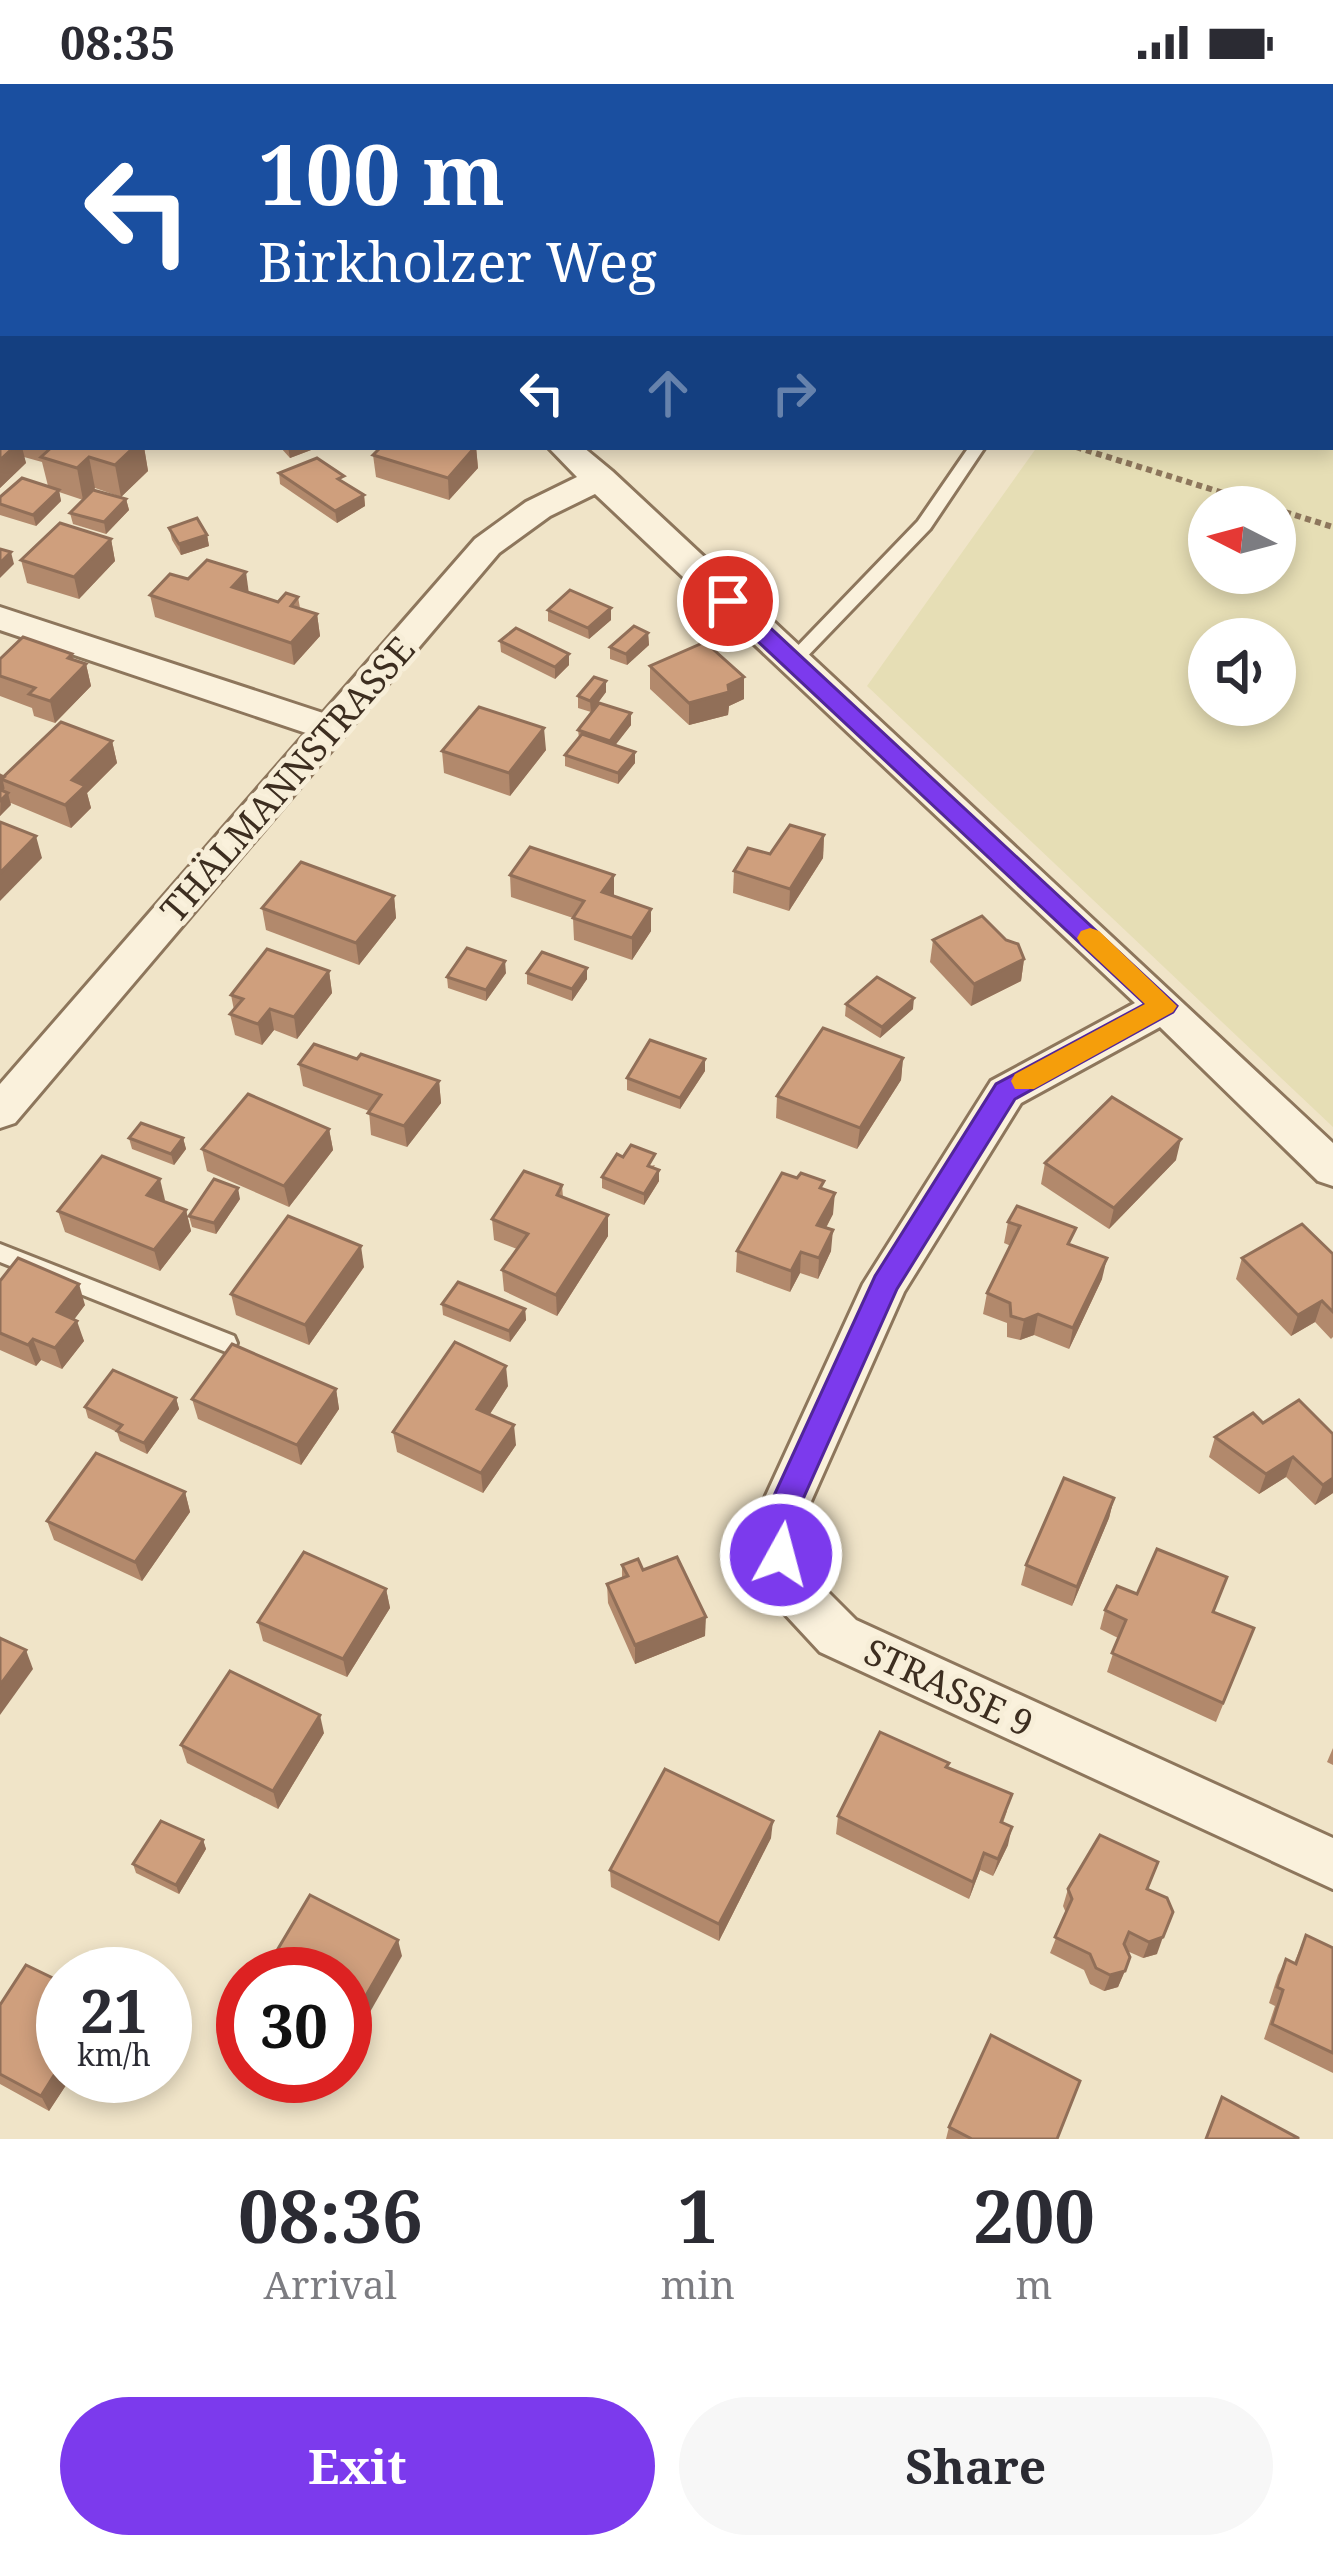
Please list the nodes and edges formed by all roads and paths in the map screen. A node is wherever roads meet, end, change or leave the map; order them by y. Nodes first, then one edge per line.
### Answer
1 (567, 450) edge
2 (1086, 450) edge
3 (966, 452) edge
4 (600, 478) junction
5 (1201, 486) edge
6 (1296, 516) edge
7 (1333, 527) edge
8 (5, 626) edge
9 (791, 662) junction
10 (330, 728) junction
11 (1164, 1006) junction
12 (0, 1112) edge
13 (1333, 1169) edge
14 (0, 1253) edge
15 (226, 1343) edge
16 (1333, 1864) edge

1 - 4 street
2 - 5 path
3 - 9 lane
4 - 9 street
4 - 10 street, THÄLMANNSTRASSE
6 - 7 path
8 - 10 street
9 - 11 street
10 - 12 street, THÄLMANNSTRASSE
11 - 13 street
11 - 16 street, STRASSE 9
14 - 15 lane

